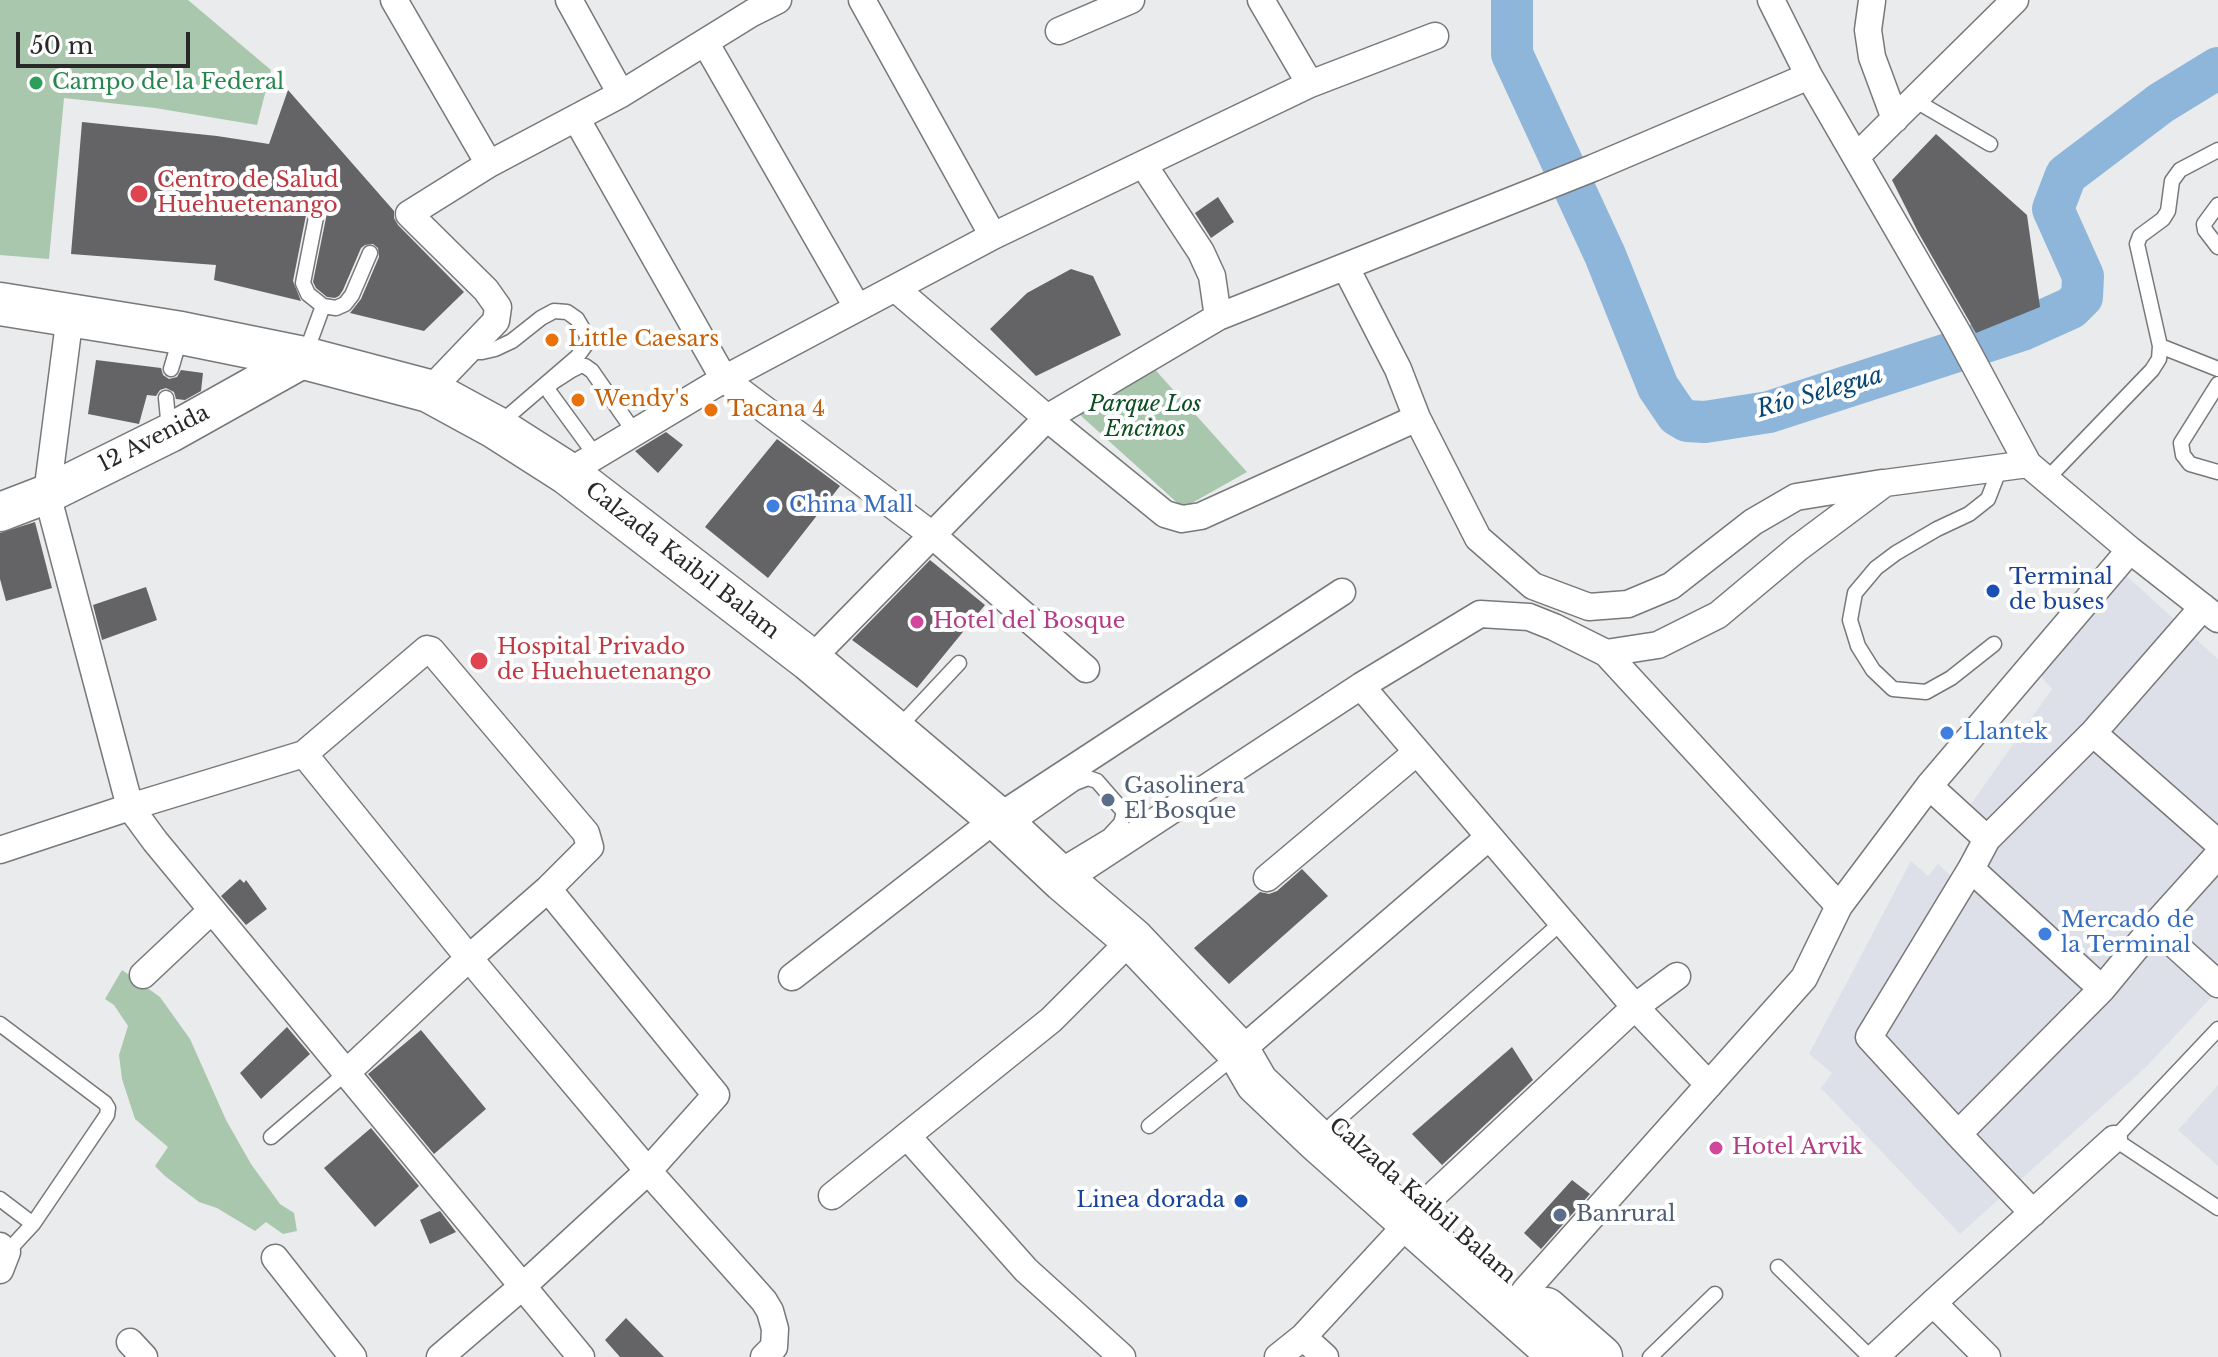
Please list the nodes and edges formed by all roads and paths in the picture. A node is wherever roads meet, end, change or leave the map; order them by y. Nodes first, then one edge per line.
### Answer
1 (394, 0) edge
2 (569, 0) edge
3 (778, 0) edge
4 (862, 0) edge
5 (1131, 0) edge
6 (1261, 0) edge
7 (1771, 0) edge
8 (2015, 0) edge
9 (1872, 1) edge
10 (748, 7) edge
11 (1059, 31) dead end
12 (1435, 36) dead end
13 (705, 42) junction
14 (1809, 76) junction
15 (1310, 84) junction
16 (621, 94) junction
17 (1914, 100) junction
18 (576, 118) junction
19 (1895, 119) junction
20 (1990, 144) dead end
21 (2218, 150) edge
22 (1857, 156) junction
23 (489, 164) junction
24 (1143, 164) junction
25 (2218, 205) edge
26 (317, 212) dead end
27 (993, 236) junction
28 (2218, 247) edge
29 (370, 253) dead end
30 (1346, 268) junction
31 (896, 289) junction
32 (0, 304) edge
33 (323, 306) junction
34 (857, 307) junction
35 (70, 315) junction
36 (1218, 317) junction
37 (2160, 346) junction
38 (466, 352) junction
39 (304, 358) junction
40 (2218, 369) edge
41 (724, 379) junction
42 (2218, 384) edge
43 (429, 391) junction
44 (1047, 418) junction
45 (1417, 418) junction
46 (495, 427) junction
47 (635, 433) junction
48 (582, 465) junction
49 (2000, 468) junction
50 (2037, 472) junction
51 (2218, 472) edge
52 (1885, 483) junction
53 (0, 489) edge
54 (47, 494) junction
55 (0, 512) edge
56 (931, 534) junction
57 (2130, 550) junction
58 (1342, 592) dead end
59 (2211, 613) edge
60 (1994, 644) dead end
61 (1606, 653) junction
62 (810, 660) junction
63 (959, 663) dead end
64 (1086, 669) dead end
65 (1361, 686) junction
66 (895, 732) junction
67 (2093, 733) junction
68 (1417, 752) junction
69 (304, 754) junction
70 (1929, 786) junction
71 (1055, 789) junction
72 (130, 807) junction
73 (1003, 824) junction
74 (1489, 837) junction
75 (1987, 839) junction
76 (2218, 843) edge
77 (0, 850) edge
78 (2218, 855) edge
79 (1971, 869) junction
80 (1058, 875) junction
81 (1267, 878) dead end
82 (548, 889) junction
83 (1839, 906) junction
84 (212, 910) junction
85 (1562, 922) junction
86 (2154, 926) junction
87 (1132, 939) junction
88 (469, 958) junction
89 (143, 975) dead end
90 (1677, 976) dead end
91 (792, 977) dead end
92 (2218, 984) edge
93 (2102, 989) junction
94 (1635, 1007) junction
95 (0, 1024) edge
96 (2218, 1029) edge
97 (1239, 1052) junction
98 (346, 1073) junction
99 (1709, 1085) junction
100 (1333, 1124) junction
101 (1149, 1126) dead end
102 (1958, 1134) junction
103 (907, 1136) junction
104 (271, 1137) dead end
105 (2114, 1139) junction
106 (648, 1171) junction
107 (832, 1196) dead end
108 (0, 1199) edge
109 (2218, 1208) edge
110 (2033, 1213) junction
111 (1417, 1215) junction
112 (33, 1224) junction
113 (2, 1256) edge
114 (275, 1258) dead end
115 (1778, 1267) dead end
116 (524, 1285) junction
117 (1525, 1291) junction
118 (1715, 1294) dead end
119 (1933, 1303) junction
120 (1303, 1337) junction
121 (353, 1357) edge
122 (440, 1357) edge
123 (581, 1357) edge
124 (764, 1357) edge
125 (1122, 1357) edge
126 (1278, 1357) edge
127 (1325, 1357) edge
128 (1561, 1357) edge
129 (1601, 1357) edge
130 (1650, 1357) edge
131 (1873, 1357) edge
132 (1987, 1357) edge

1 - 23 street
2 - 16 street
3 - 10 street
4 - 27 street
5 - 11 street
6 - 15 street
7 - 14 street
8 - 17 street
9 - 19 street
10 - 13 street
12 - 15 street
13 - 16 street
13 - 34 street
14 - 22 street
14 - 30 street
15 - 24 street
16 - 18 street
17 - 19 street
17 - 20 lane
18 - 23 street
18 - 41 street
19 - 22 street
21 - 37 lane
22 - 50 street
23 - 38 street
24 - 27 street
24 - 36 street
25 - 28 lane
26 - 33 lane
27 - 31 street
29 - 33 lane
30 - 36 street
30 - 45 street
31 - 34 street
31 - 44 street
32 - 35 main road, Calzada Kaibil Balam
33 - 39 lane
34 - 41 street
35 - 39 main road, Calzada Kaibil Balam
35 - 54 street
36 - 44 street
37 - 40 lane
37 - 50 lane
38 - 43 street
38 - 46 lane
39 - 43 main road, Calzada Kaibil Balam
39 - 54 street, 12 Avenida
41 - 47 street
41 - 56 street
42 - 51 lane
43 - 46 main road, Calzada Kaibil Balam
44 - 45 street
44 - 56 street
45 - 52 street
46 - 48 main road, Calzada Kaibil Balam
47 - 48 street
47 - 48 lane
48 - 62 main road, Calzada Kaibil Balam
49 - 50 street
49 - 52 street
49 - 60 lane
50 - 57 street
52 - 61 street
53 - 54 street
54 - 55 street, 12 Avenida
54 - 72 street
56 - 62 street
56 - 64 street
57 - 59 street
57 - 70 street
58 - 71 street
59 - 67 street
61 - 65 street
61 - 83 street
62 - 66 main road, Calzada Kaibil Balam
63 - 66 lane
65 - 68 street
65 - 80 street
66 - 73 main road, Calzada Kaibil Balam
67 - 75 street
67 - 76 street
68 - 74 street
68 - 81 street
69 - 72 street
69 - 82 street
69 - 88 street
70 - 75 street
70 - 83 street
71 - 73 street
71 - 80 lane
72 - 77 street
72 - 84 street
73 - 80 main road, Calzada Kaibil Balam
73 - 91 street
74 - 85 street
74 - 97 street
75 - 79 street
78 - 86 street
79 - 93 street
79 - 102 street
80 - 87 main road, Calzada Kaibil Balam
82 - 88 street
82 - 106 street
83 - 99 street
84 - 89 street
84 - 98 street
85 - 94 street
85 - 100 lane
86 - 92 street
86 - 93 street
87 - 97 main road, Calzada Kaibil Balam
87 - 103 street
88 - 98 street
88 - 106 street
90 - 94 street
93 - 102 street
94 - 99 street
94 - 111 street
95 - 112 lane
96 - 105 lane
97 - 100 main road, Calzada Kaibil Balam
97 - 101 lane
97 - 111 main road, Calzada Kaibil Balam
98 - 104 lane
98 - 116 street
99 - 117 street
100 - 111 main road, Calzada Kaibil Balam
102 - 110 street
103 - 107 street
103 - 125 street
105 - 109 lane
105 - 110 street
106 - 116 street
106 - 124 street
108 - 112 lane
110 - 119 street
111 - 117 main road, Calzada Kaibil Balam
111 - 120 street
111 - 128 main road, Calzada Kaibil Balam
112 - 113 lane
114 - 121 street
115 - 131 lane
116 - 122 street
116 - 123 street
117 - 129 main road, Calzada Kaibil Balam
118 - 130 lane
119 - 131 street
119 - 132 street
120 - 126 street
120 - 127 street

